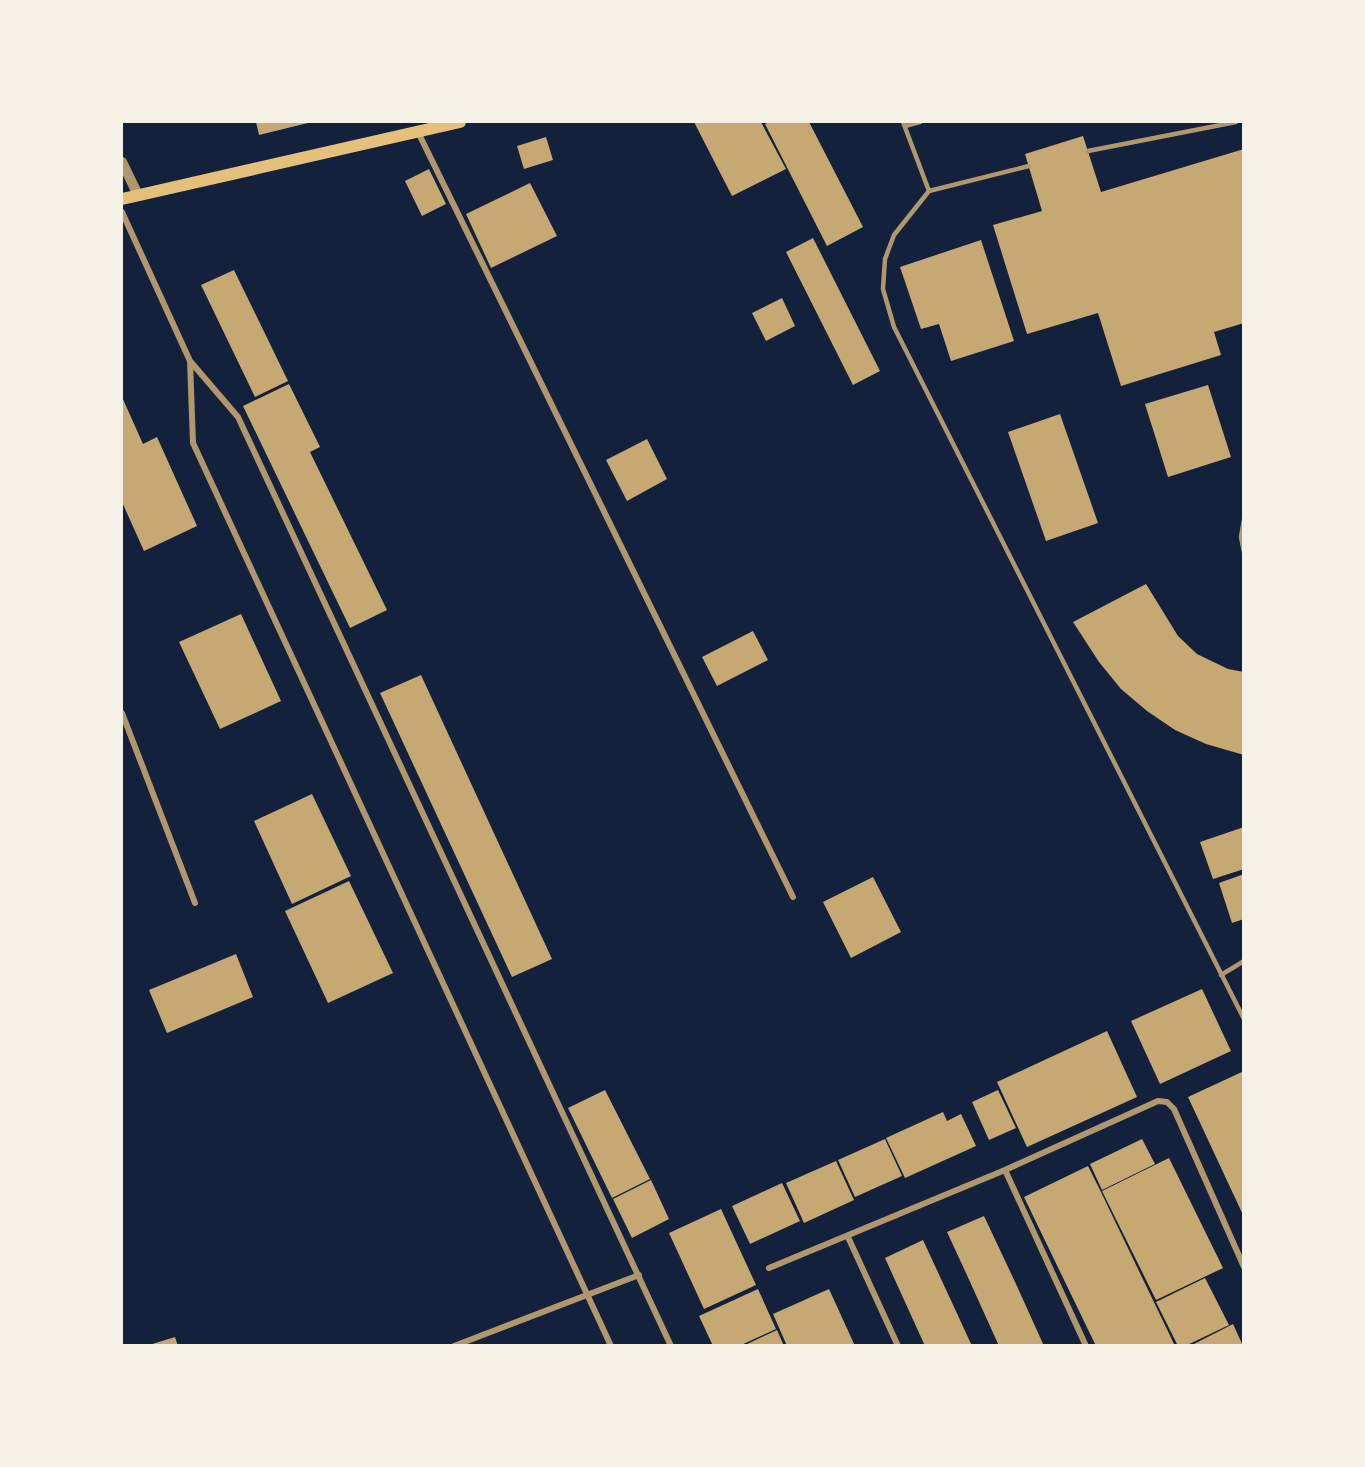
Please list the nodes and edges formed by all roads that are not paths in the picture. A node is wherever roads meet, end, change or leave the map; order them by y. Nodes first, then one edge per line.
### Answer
1 (460, 122) edge
2 (920, 122) edge
3 (1236, 122) edge
4 (904, 124) edge
5 (417, 132) junction
6 (1088, 151) dead end
7 (122, 162) edge
8 (1029, 166) dead end
9 (929, 191) junction
10 (137, 193) junction
11 (122, 199) edge
12 (122, 212) edge
13 (190, 361) junction
14 (1244, 520) edge
15 (1244, 552) edge
16 (122, 713) edge
17 (793, 897) dead end
18 (195, 903) dead end
19 (1244, 961) edge
20 (1221, 975) junction
21 (1244, 1019) edge
22 (1005, 1170) junction
23 (848, 1237) junction
24 (1244, 1267) edge
25 (769, 1268) dead end
26 (639, 1275) junction
27 (587, 1295) junction
28 (454, 1346) edge
29 (611, 1346) edge
30 (671, 1346) edge
31 (898, 1346) edge
32 (1086, 1346) edge

1 - 5 main road
2 - 4 lane
3 - 6 lane
4 - 9 lane
5 - 10 main road
5 - 17 street
7 - 10 street
8 - 9 lane
9 - 20 lane
10 - 11 main road
12 - 13 street
13 - 26 street
13 - 27 street
14 - 15 lane
16 - 18 street
19 - 20 lane
20 - 21 lane
22 - 23 street
22 - 24 street
22 - 32 street
23 - 25 street
23 - 31 street
26 - 27 street
26 - 30 street
27 - 28 street
27 - 29 street

